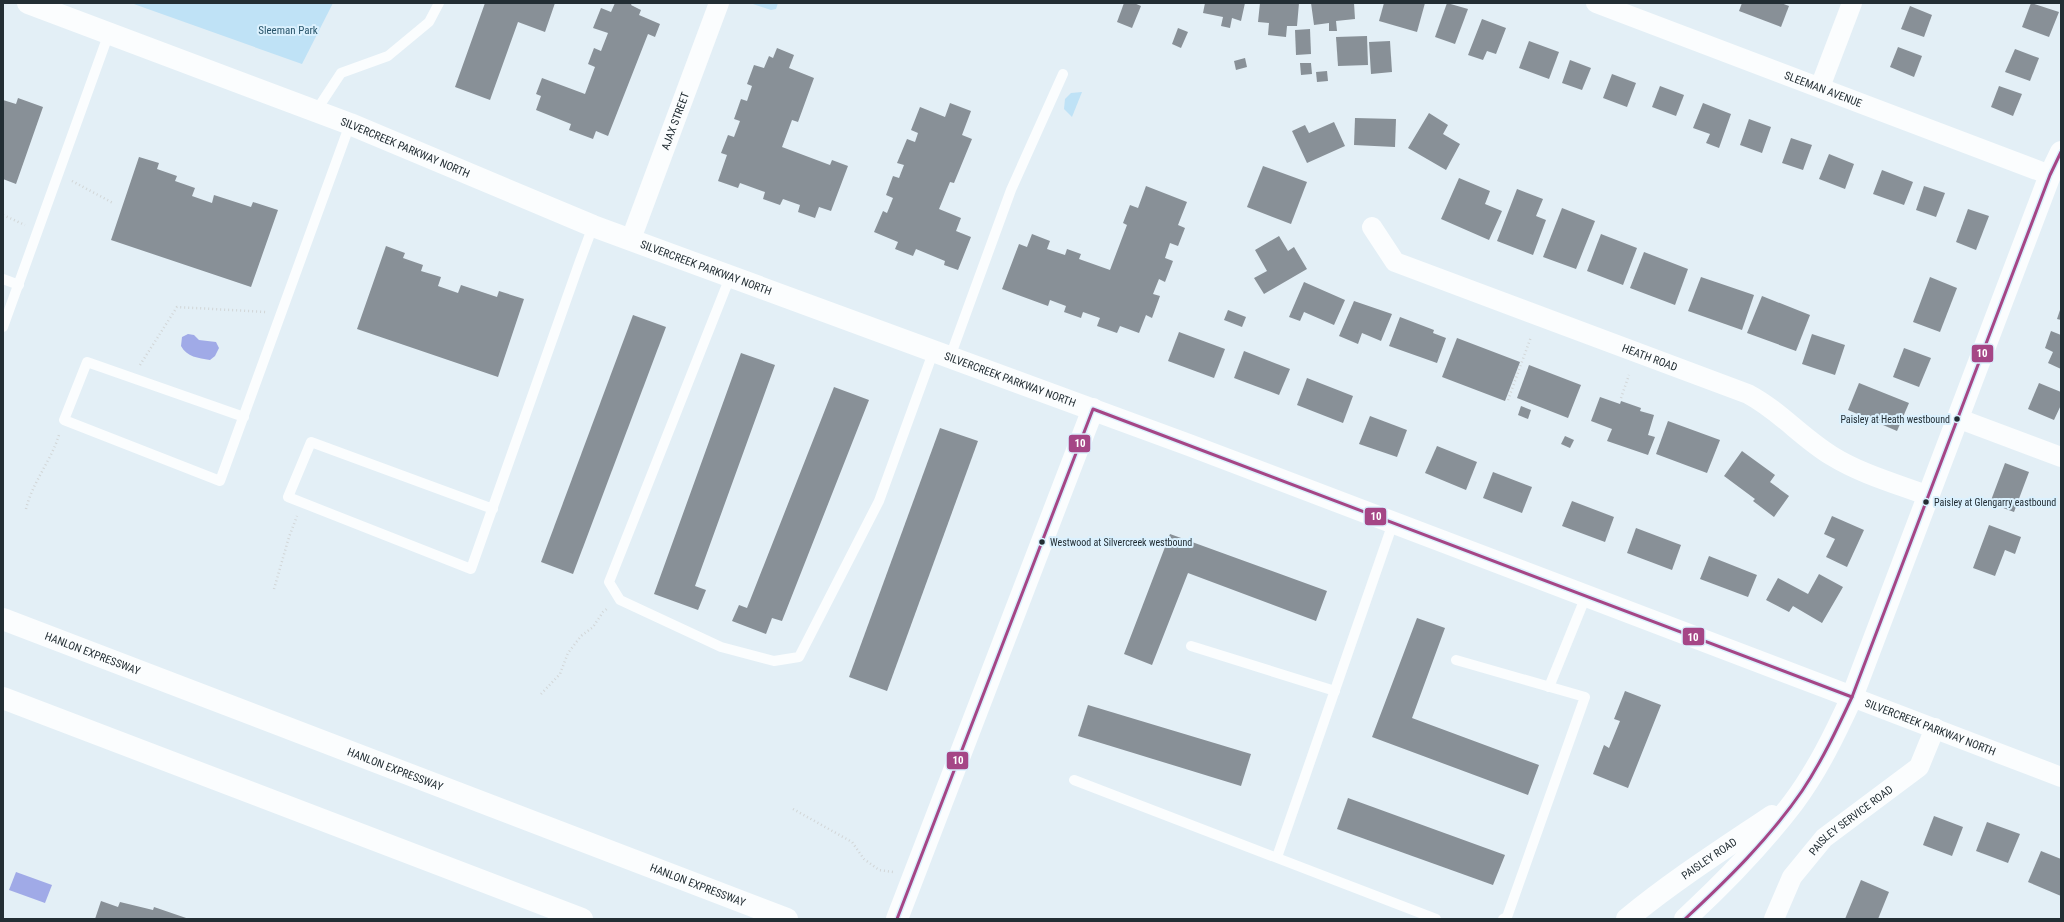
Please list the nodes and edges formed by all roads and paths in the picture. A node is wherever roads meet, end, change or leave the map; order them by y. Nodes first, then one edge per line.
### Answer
1 (28, 3) edge
2 (439, 3) edge
3 (719, 3) edge
4 (1596, 3) edge
5 (1852, 3) edge
6 (108, 33) junction
7 (1063, 74) dead end
8 (1820, 87) junction
9 (316, 111) junction
10 (350, 124) junction
11 (2061, 152) edge
12 (59, 174) junction
13 (2050, 174) junction
14 (113, 203) dead end
15 (3, 215) edge
16 (593, 226) junction
17 (1372, 226) dead end
18 (38, 232) junction
19 (631, 240) junction
20 (730, 277) junction
21 (3, 279) edge
22 (19, 285) junction
23 (282, 314) junction
24 (3, 327) edge
25 (1531, 338) dead end
26 (942, 354) junction
27 (1629, 375) dead end
28 (134, 378) junction
29 (1621, 398) dead end
30 (1508, 400) dead end
31 (1093, 409) junction
32 (244, 417) junction
33 (1957, 418) junction
34 (64, 420) junction
35 (2061, 457) edge
36 (1929, 496) junction
37 (302, 502) junction
38 (26, 509) dead end
39 (493, 509) junction
40 (1393, 523) junction
41 (274, 590) dead end
42 (1586, 596) junction
43 (620, 600) junction
44 (3, 619) edge
45 (1191, 646) dead end
46 (1456, 660) dead end
47 (1549, 687) junction
48 (1334, 691) junction
49 (541, 694) dead end
50 (1852, 697) junction
51 (3, 698) edge
52 (1935, 728) junction
53 (2061, 777) edge
54 (1074, 780) dead end
55 (1793, 803) junction
56 (793, 809) dead end
57 (1276, 857) junction
58 (904, 879) junction
59 (582, 919) edge
60 (787, 919) edge
61 (897, 919) edge
62 (1436, 919) edge
63 (1503, 919) edge
64 (1627, 919) edge
65 (1686, 919) edge
66 (1774, 919) edge

1 - 6 main road, SILVERCREEK PARKWAY NORTH
2 - 9 lane
3 - 19 street, AJAX STREET
4 - 8 street, SLEEMAN AVENUE
5 - 8 street
6 - 9 main road, SILVERCREEK PARKWAY NORTH
6 - 12 lane
7 - 26 lane
8 - 13 street, SLEEMAN AVENUE
9 - 10 main road, SILVERCREEK PARKWAY NORTH
10 - 16 main road, SILVERCREEK PARKWAY NORTH
10 - 23 lane
11 - 13 main road, PAISLEY ROAD
12 - 14 path
12 - 18 lane
13 - 33 main road, PAISLEY ROAD
15 - 18 path
16 - 19 main road, SILVERCREEK PARKWAY NORTH
16 - 39 lane
17 - 36 street, HEATH ROAD
18 - 22 lane
19 - 20 main road, SILVERCREEK PARKWAY NORTH
20 - 26 main road, SILVERCREEK PARKWAY NORTH
20 - 43 lane
21 - 22 lane
22 - 24 lane
23 - 28 path
23 - 32 lane
25 - 30 path
26 - 31 main road, SILVERCREEK PARKWAY NORTH
26 - 43 lane
27 - 29 path
28 - 32 lane
28 - 34 lane
31 - 40 main road, SILVERCREEK PARKWAY NORTH
31 - 58 main road
32 - 34 lane
33 - 35 street
33 - 36 main road, PAISLEY ROAD
34 - 38 path
36 - 50 main road, PAISLEY ROAD
37 - 39 lane
37 - 39 lane
37 - 41 path
40 - 42 main road, SILVERCREEK PARKWAY NORTH
40 - 48 lane
42 - 47 lane
42 - 50 main road, SILVERCREEK PARKWAY NORTH
43 - 49 path
44 - 60 main road, HANLON EXPRESSWAY
45 - 48 lane
46 - 47 lane
47 - 63 lane
48 - 57 lane
50 - 52 street, SILVERCREEK PARKWAY NORTH
50 - 55 main road, PAISLEY ROAD
51 - 59 main road
52 - 53 street, SILVERCREEK PARKWAY NORTH
52 - 66 street, PAISLEY SERVICE ROAD
54 - 57 lane
55 - 64 main road, PAISLEY ROAD
55 - 65 main road, PAISLEY ROAD
56 - 58 path
57 - 62 lane
58 - 61 main road

